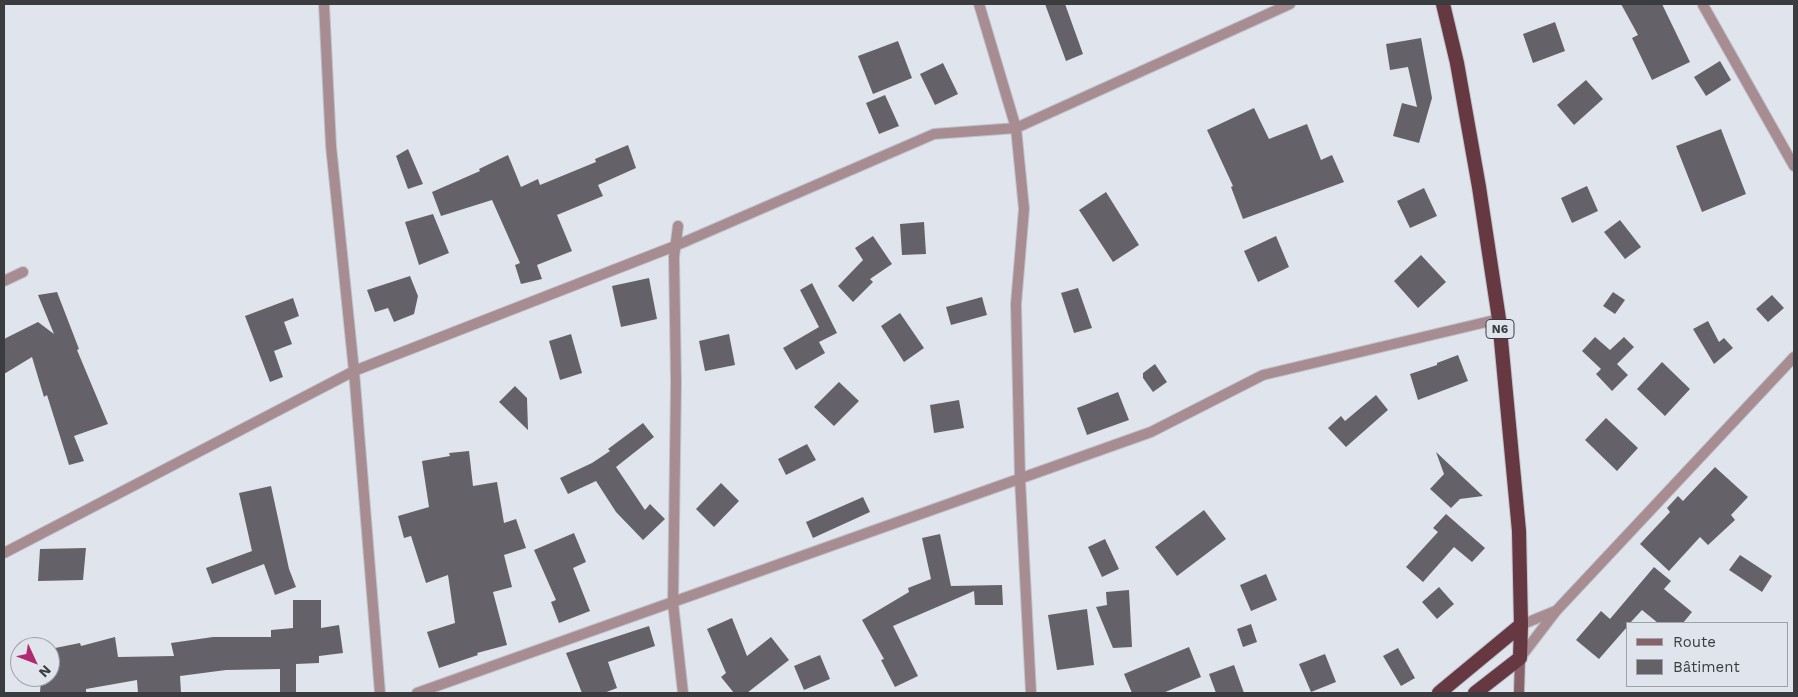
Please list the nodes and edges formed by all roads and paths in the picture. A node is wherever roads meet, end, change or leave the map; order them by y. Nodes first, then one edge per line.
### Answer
1 (324, 4) edge
2 (979, 4) edge
3 (1290, 4) edge
4 (1443, 4) edge
5 (1703, 5) edge
6 (1016, 128) junction
7 (1794, 166) edge
8 (678, 226) dead end
9 (675, 246) junction
10 (23, 272) dead end
11 (4, 281) edge
12 (1499, 319) junction
13 (1794, 357) edge
14 (354, 371) junction
15 (1020, 479) junction
16 (4, 553) edge
17 (673, 603) junction
18 (1556, 611) junction
19 (1521, 624) junction
20 (1520, 658) junction
21 (380, 693) edge
22 (417, 693) edge
23 (683, 693) edge
24 (1032, 693) edge
25 (1439, 693) edge
26 (1475, 693) edge
27 (1520, 693) edge

1 - 14 street
2 - 6 street
3 - 6 street
4 - 12 highway, N6
5 - 7 street
6 - 9 street
6 - 15 street
8 - 9 street
9 - 14 street
9 - 17 street
10 - 11 street
12 - 15 street
12 - 19 highway, N6
13 - 18 street
14 - 16 street
14 - 21 street
15 - 17 street
15 - 24 street
17 - 22 street
17 - 23 street
18 - 19 street
18 - 20 street
19 - 20 highway, N6
19 - 25 highway
20 - 26 highway
20 - 27 main road

